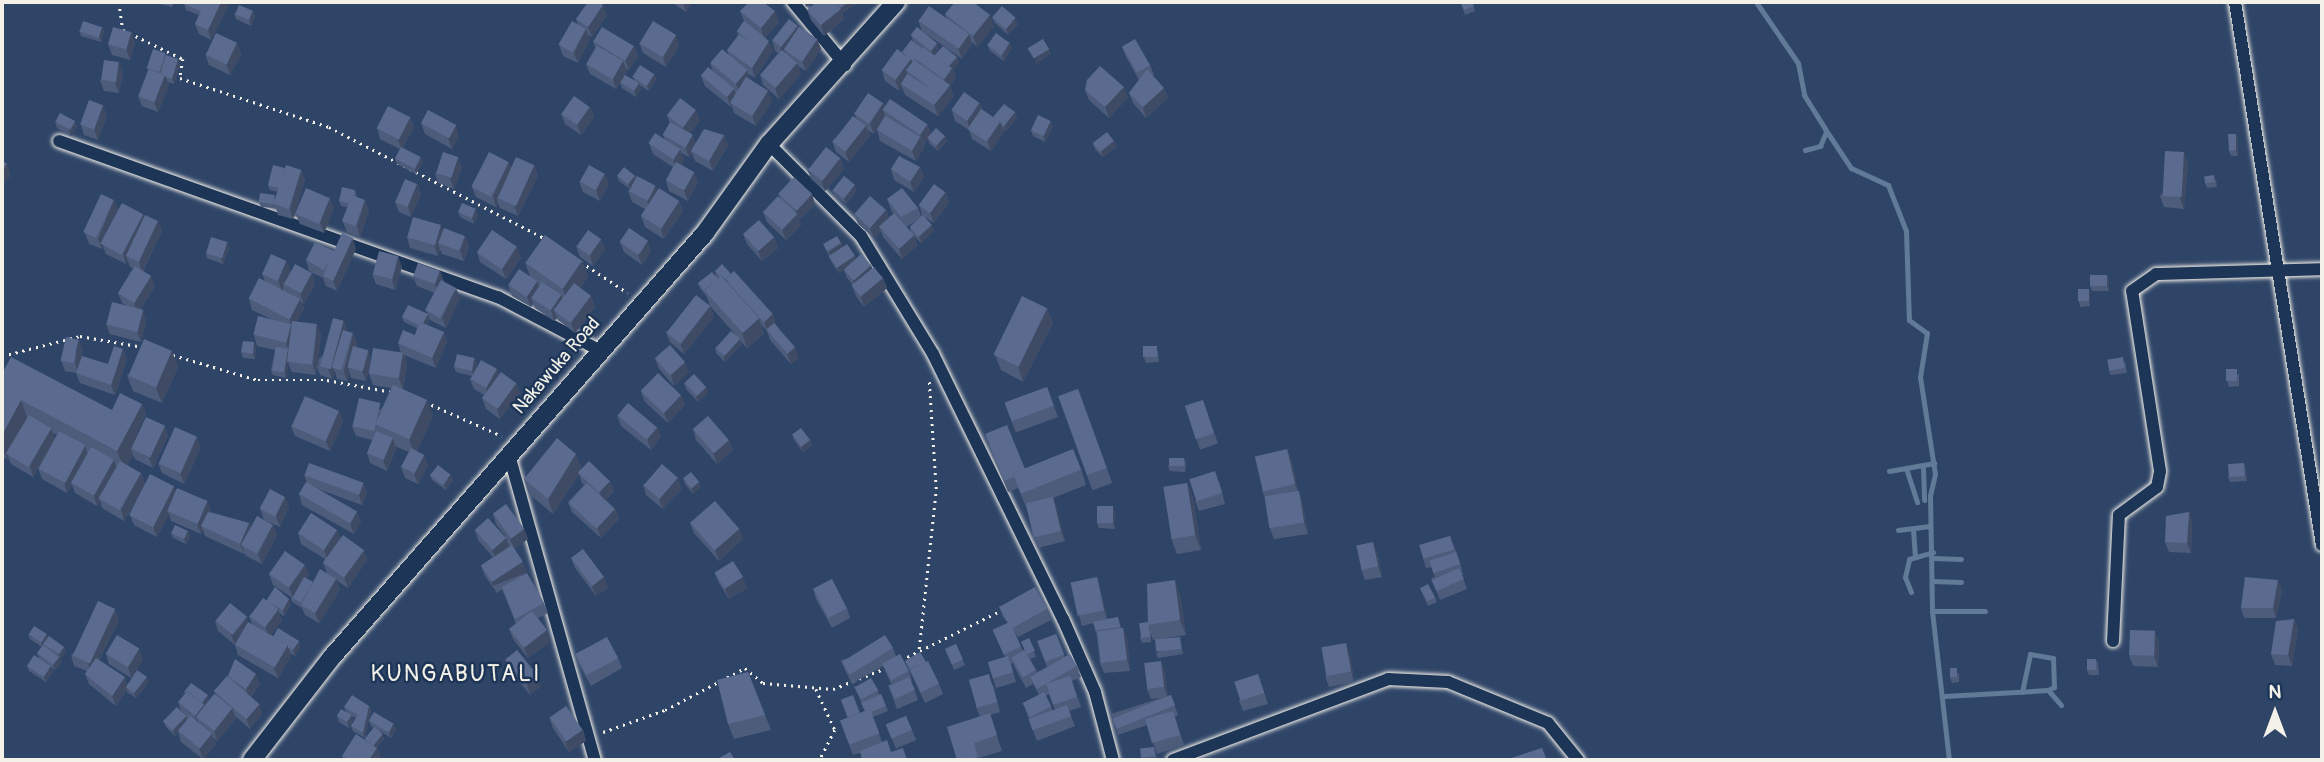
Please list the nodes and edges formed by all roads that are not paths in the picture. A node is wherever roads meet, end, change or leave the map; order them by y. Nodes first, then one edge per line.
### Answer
1 (793, 2) edge
2 (896, 2) edge
3 (2235, 2) edge
4 (845, 65) junction
5 (59, 141) dead end
6 (769, 144) junction
7 (2322, 269) edge
8 (2277, 271) junction
9 (599, 350) junction
10 (513, 449) junction
11 (2322, 545) edge
12 (2113, 640) dead end
13 (252, 760) edge
14 (595, 760) edge
15 (1112, 760) edge
16 (1173, 760) edge
17 (1578, 760) edge

1 - 4 street
2 - 4 main road, Nakawuka Road
3 - 8 street
4 - 6 main road, Nakawuka Road
5 - 9 street
6 - 9 main road, Nakawuka Road
6 - 15 street
7 - 8 street
8 - 11 street
8 - 12 street
9 - 10 main road, Nakawuka Road
10 - 13 main road, Nakawuka Road
10 - 14 street
16 - 17 street

